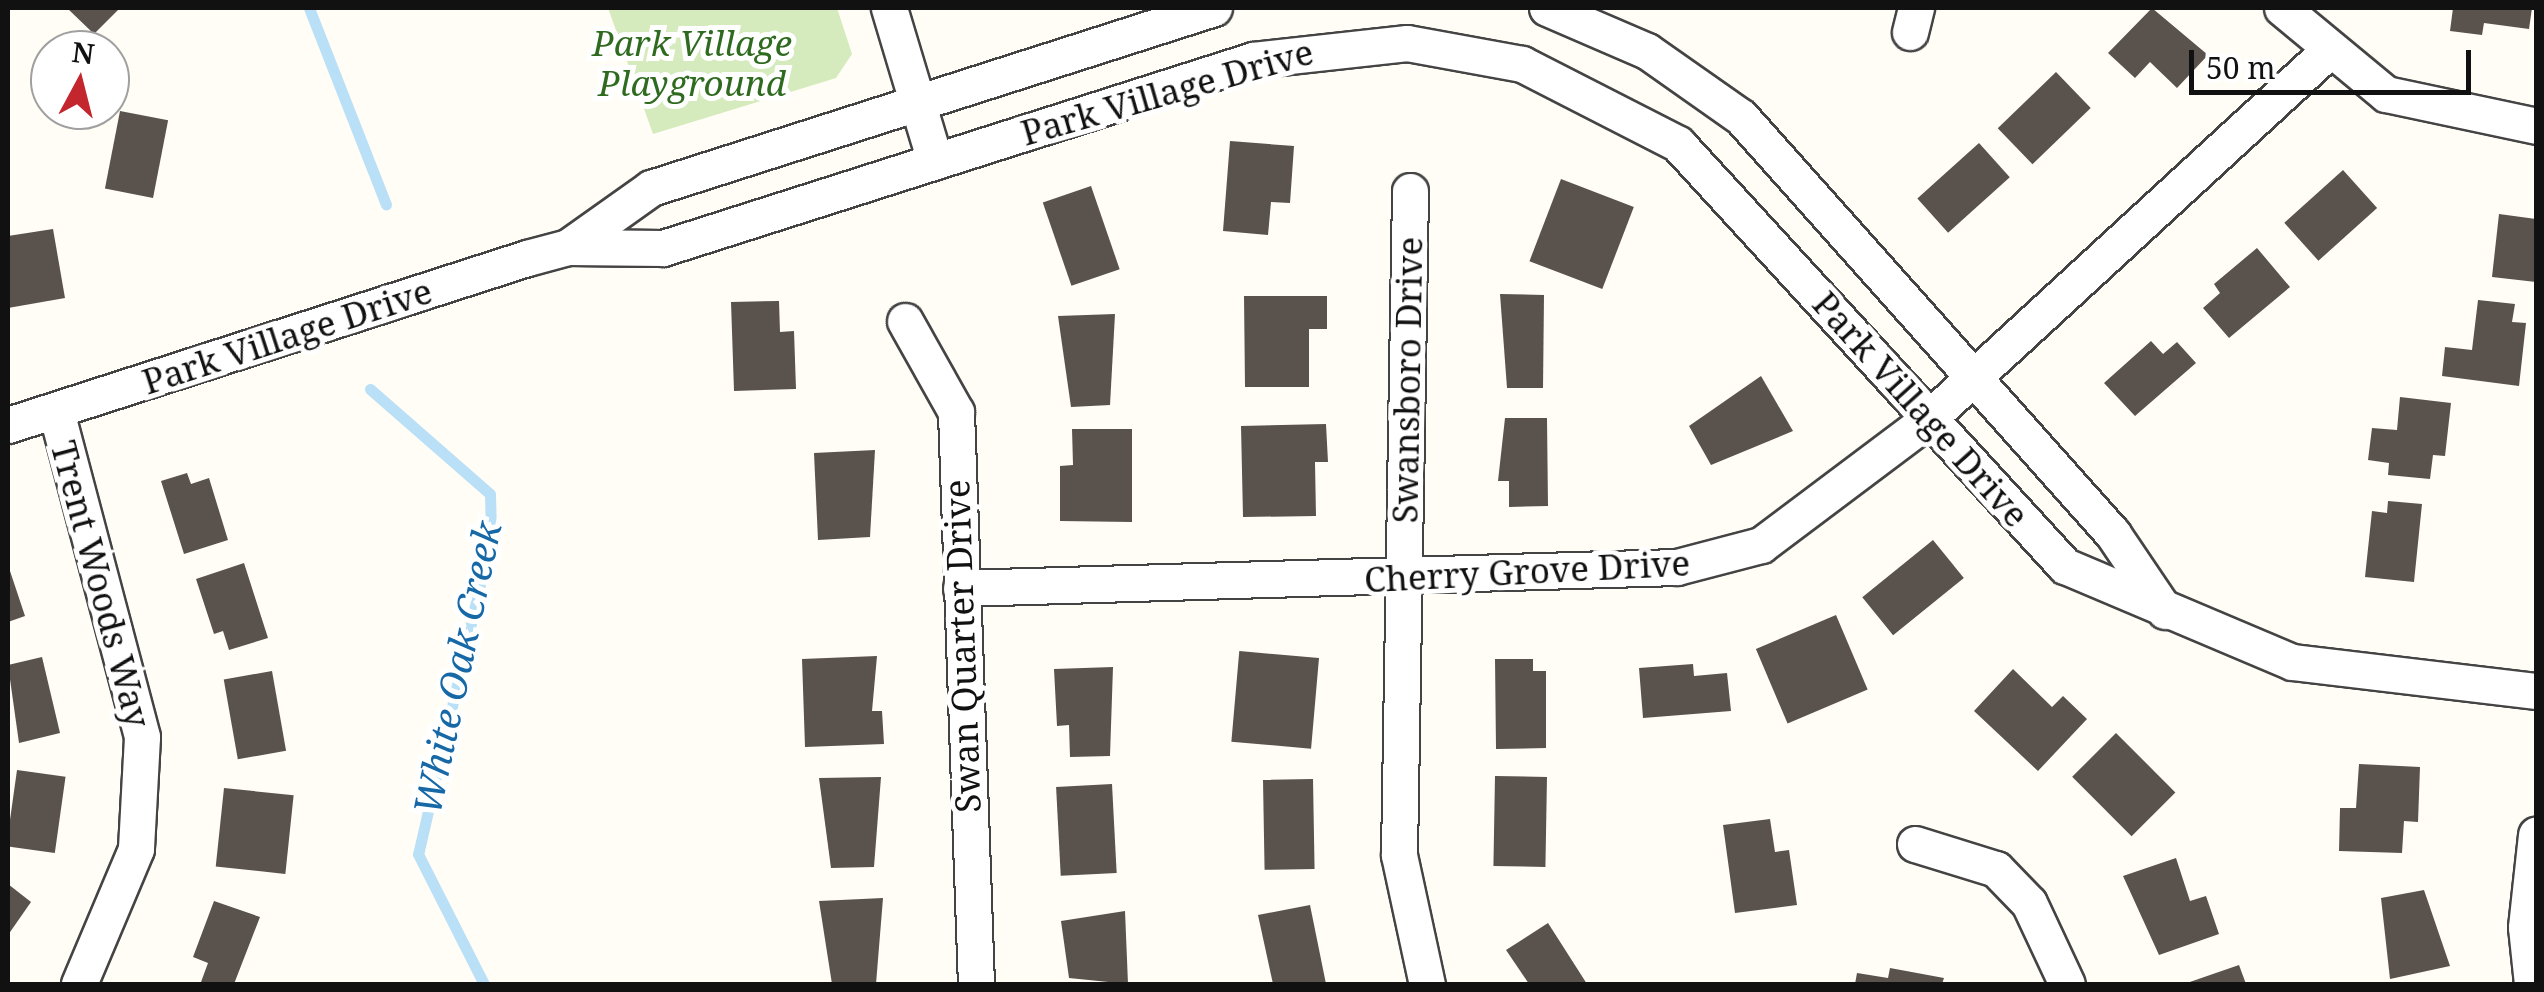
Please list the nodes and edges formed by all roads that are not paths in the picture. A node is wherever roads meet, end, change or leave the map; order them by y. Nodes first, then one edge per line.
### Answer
1 (888, 8) edge
2 (1214, 8) edge
3 (1546, 8) edge
4 (2282, 8) edge
5 (2326, 54) junction
6 (918, 102) junction
7 (2536, 126) edge
8 (936, 161) junction
9 (1410, 190) dead end
10 (568, 248) junction
11 (905, 320) dead end
12 (1975, 374) junction
13 (56, 411) junction
14 (1926, 421) junction
15 (8, 426) edge
16 (1404, 579) junction
17 (960, 588) junction
18 (2166, 612) junction
19 (2536, 691) edge
20 (2536, 835) edge
21 (1915, 844) dead end
22 (79, 984) edge
23 (976, 984) edge
24 (1427, 984) edge
25 (2067, 984) edge
26 (2532, 984) edge

1 - 6 street
2 - 6 street, Park Village Drive
3 - 12 street, Park Village Drive
4 - 5 street
5 - 7 street
5 - 12 street, Cherry Grove Drive
6 - 8 street
6 - 10 street, Park Village Drive
8 - 10 street, Park Village Drive
8 - 14 street, Park Village Drive
9 - 16 street, Swansboro Drive
10 - 13 street, Park Village Drive
11 - 17 street, Swan Quarter Drive
12 - 14 street, Cherry Grove Drive
12 - 18 street, Park Village Drive
13 - 15 street, Park Village Drive
13 - 22 street, Trent Woods Way
14 - 16 street, Cherry Grove Drive
14 - 18 street, Park Village Drive
16 - 17 street, Cherry Grove Drive
16 - 24 street, Swansboro Drive
17 - 23 street, Swan Quarter Drive
18 - 19 street, Park Village Drive
20 - 26 street
21 - 25 street

